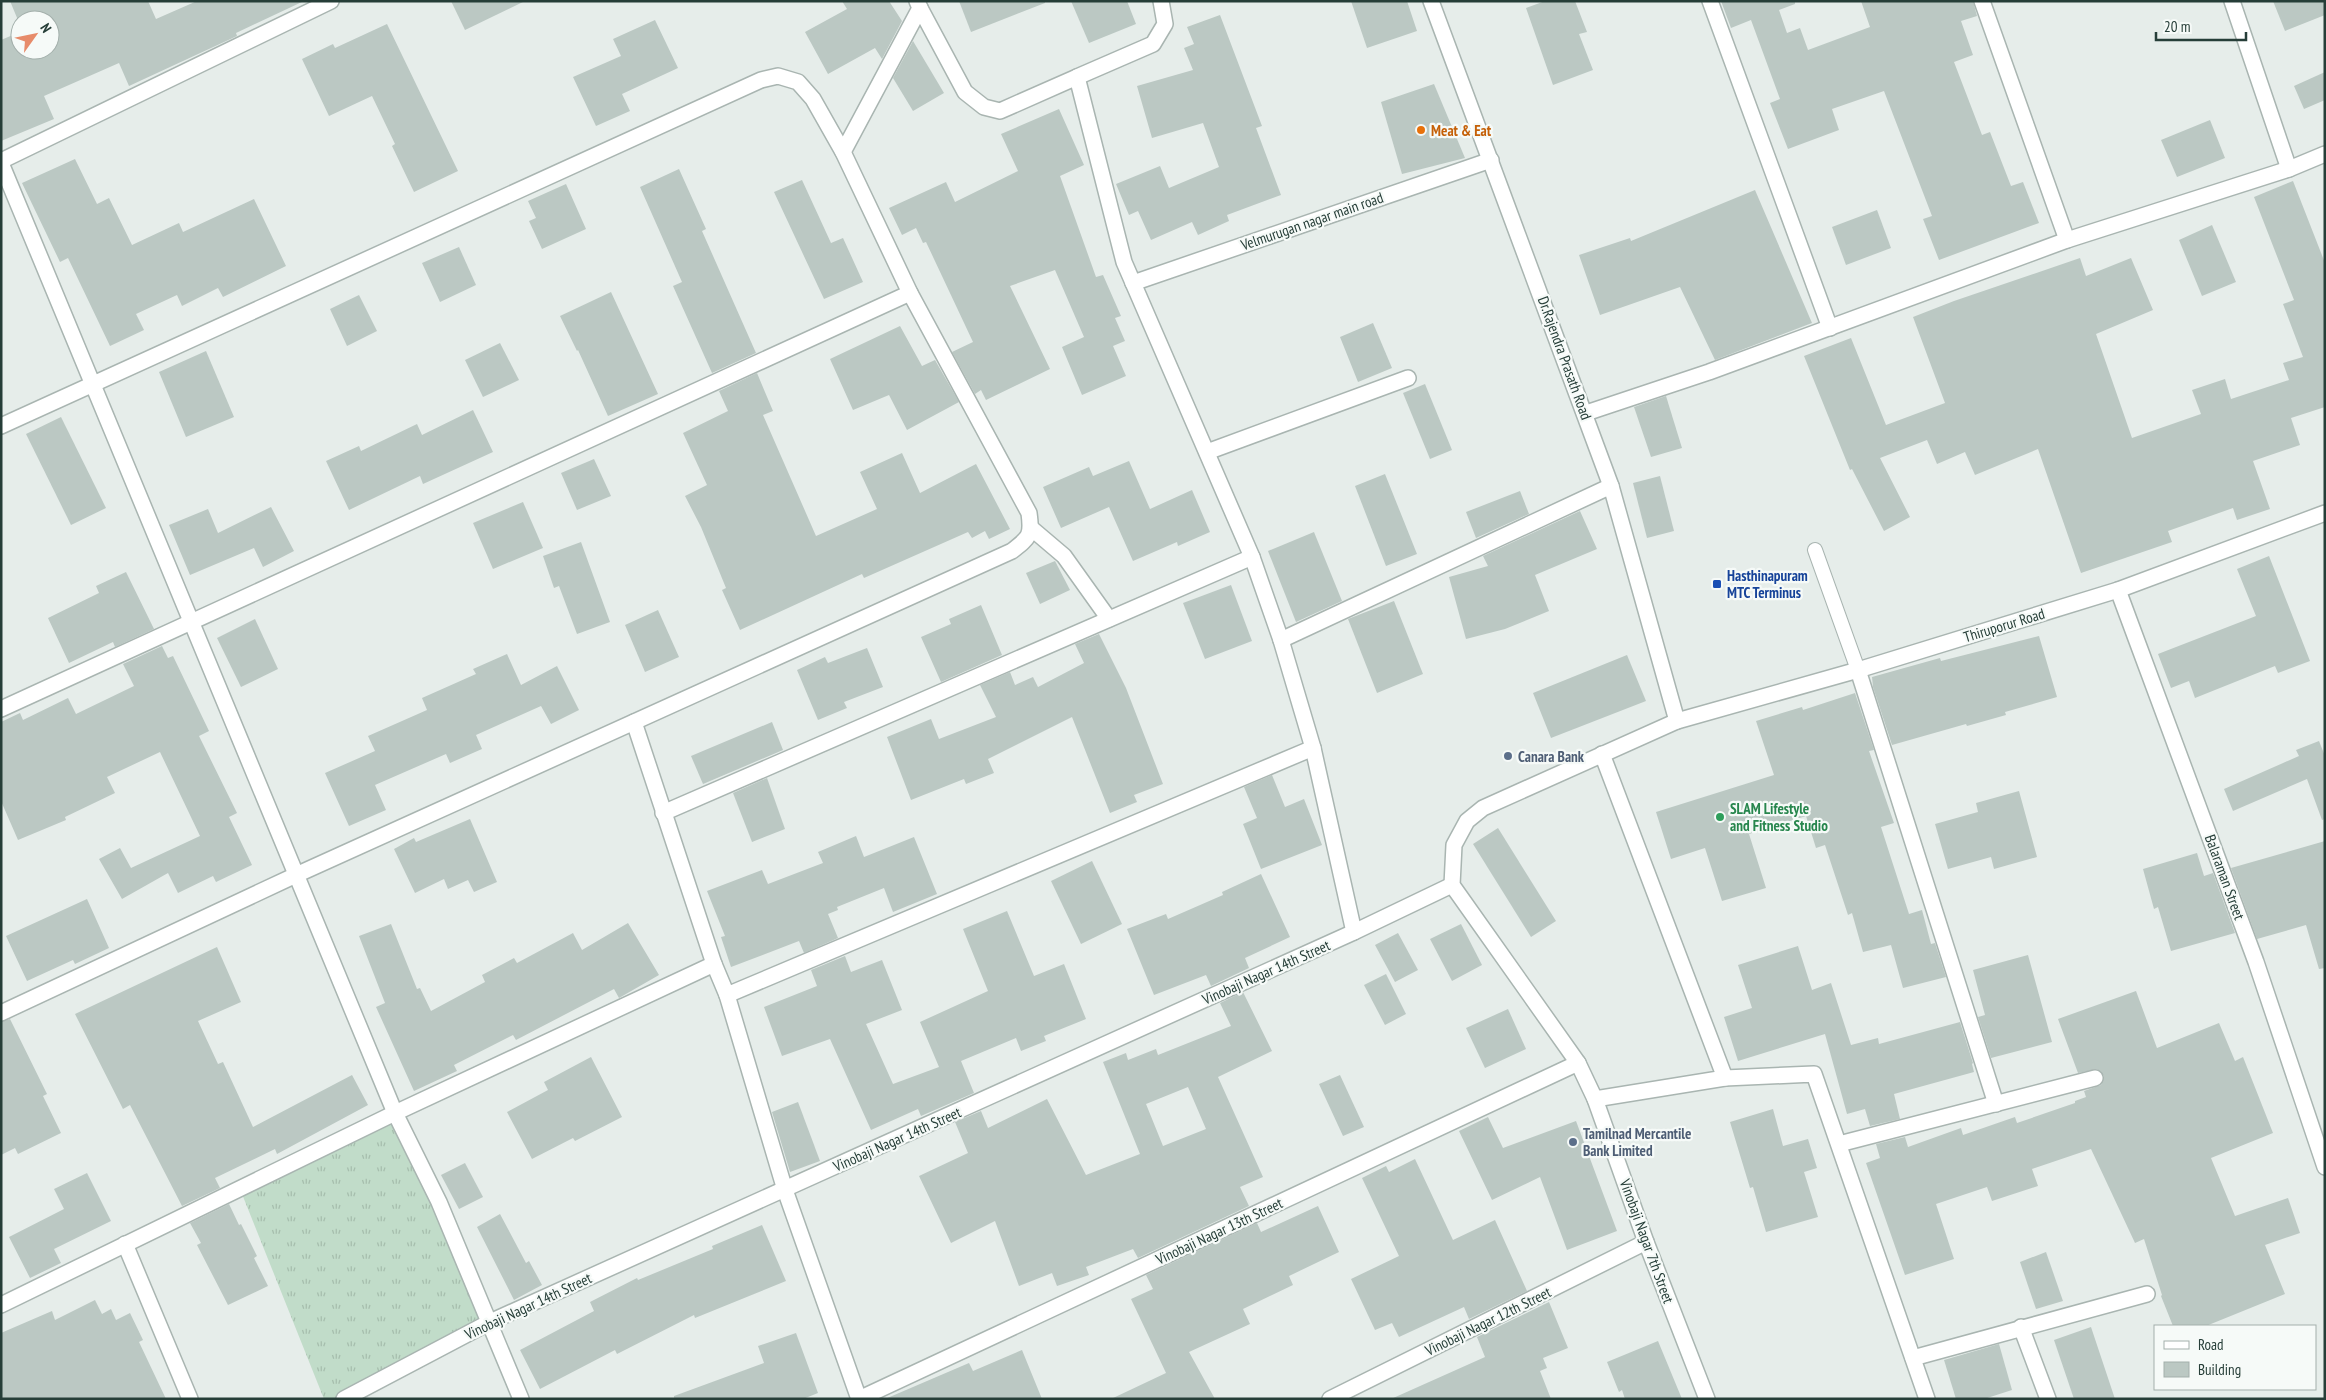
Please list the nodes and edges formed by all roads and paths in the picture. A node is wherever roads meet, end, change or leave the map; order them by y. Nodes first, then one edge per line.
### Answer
1 (331, 1) edge
2 (1161, 1) edge
3 (1432, 1) edge
4 (1710, 1) edge
5 (1982, 1) edge
6 (2232, 1) edge
7 (918, 5) edge
8 (1077, 77) junction
9 (843, 152) junction
10 (2325, 154) edge
11 (1491, 160) junction
12 (1, 162) edge
13 (2290, 169) junction
14 (2067, 240) junction
15 (1134, 283) junction
16 (910, 293) junction
17 (1830, 328) junction
18 (1408, 378) dead end
19 (92, 382) junction
20 (1586, 413) junction
21 (1, 426) edge
22 (1206, 452) junction
23 (1611, 486) junction
24 (2325, 513) edge
25 (1031, 528) junction
26 (1815, 550) dead end
27 (1252, 557) junction
28 (2118, 590) junction
29 (1109, 619) junction
30 (191, 622) junction
31 (1281, 640) junction
32 (1858, 670) junction
33 (1, 709) edge
34 (1677, 721) junction
35 (634, 722) junction
36 (1313, 748) junction
37 (1602, 754) junction
38 (663, 813) junction
39 (296, 875) junction
40 (1452, 885) junction
41 (1354, 932) junction
42 (714, 964) junction
43 (728, 995) junction
44 (1, 1014) edge
45 (1578, 1063) junction
46 (1725, 1078) junction
47 (2096, 1078) dead end
48 (1595, 1099) junction
49 (1996, 1104) junction
50 (395, 1113) junction
51 (1839, 1144) junction
52 (2325, 1167) edge
53 (785, 1190) junction
54 (1646, 1242) junction
55 (125, 1244) junction
56 (2147, 1294) dead end
57 (1, 1305) edge
58 (490, 1322) junction
59 (2022, 1327) junction
60 (1913, 1358) junction
61 (190, 1399) edge
62 (344, 1399) edge
63 (521, 1399) edge
64 (859, 1399) edge
65 (1330, 1399) edge
66 (1707, 1399) edge
67 (1927, 1399) edge
68 (2048, 1399) edge

1 - 12 street
2 - 8 street
3 - 11 street, Dr.Rajendra Prasath Road
4 - 17 street
5 - 14 street
6 - 13 street
7 - 8 street
7 - 9 street
8 - 15 street
9 - 16 street
9 - 19 street
10 - 13 street
11 - 15 street, Velmurugan nagar main road
11 - 20 street, Dr.Rajendra Prasath Road
12 - 19 street
13 - 14 street
14 - 17 street
15 - 22 street
16 - 25 street
16 - 30 street
17 - 20 street
18 - 22 street
19 - 21 street
19 - 30 street
20 - 23 street, Dr.Rajendra Prasath Road
22 - 27 street
23 - 31 street
23 - 34 street, Dr.Rajendra Prasath Road
24 - 28 street, Thiruporur Road
25 - 29 street
25 - 35 street
26 - 32 lane
27 - 29 street
27 - 31 street
28 - 32 street, Thiruporur Road
28 - 52 street, Balaraman Street
29 - 38 street
30 - 33 street
30 - 39 street
31 - 36 street
32 - 34 street, Thiruporur Road
32 - 49 street
34 - 37 street, Thiruporur Road
35 - 38 street
35 - 39 street
36 - 41 street
36 - 43 street
37 - 40 street, Thiruporur Road
37 - 46 street
38 - 42 street
39 - 44 street
39 - 50 street
40 - 41 street, Vinobaji Nagar 14th Street
40 - 45 street, Vinobaji Nagar 7th Street
41 - 53 street, Vinobaji Nagar 14th Street
42 - 43 street
42 - 50 street
43 - 53 street
45 - 48 street, Vinobaji Nagar 7th Street
45 - 64 street, Vinobaji Nagar 13th Street
46 - 48 street
46 - 51 street
47 - 49 street
48 - 54 street, Vinobaji Nagar 7th Street
49 - 51 street
50 - 55 street
50 - 58 street
51 - 60 street
53 - 58 street, Vinobaji Nagar 14th Street
53 - 64 street
54 - 65 street, Vinobaji Nagar 12th Street
54 - 66 street, Vinobaji Nagar 7th Street
55 - 57 street
55 - 61 street
56 - 59 street
58 - 62 street, Vinobaji Nagar 14th Street
58 - 63 street
59 - 60 street
59 - 68 street
60 - 67 street

